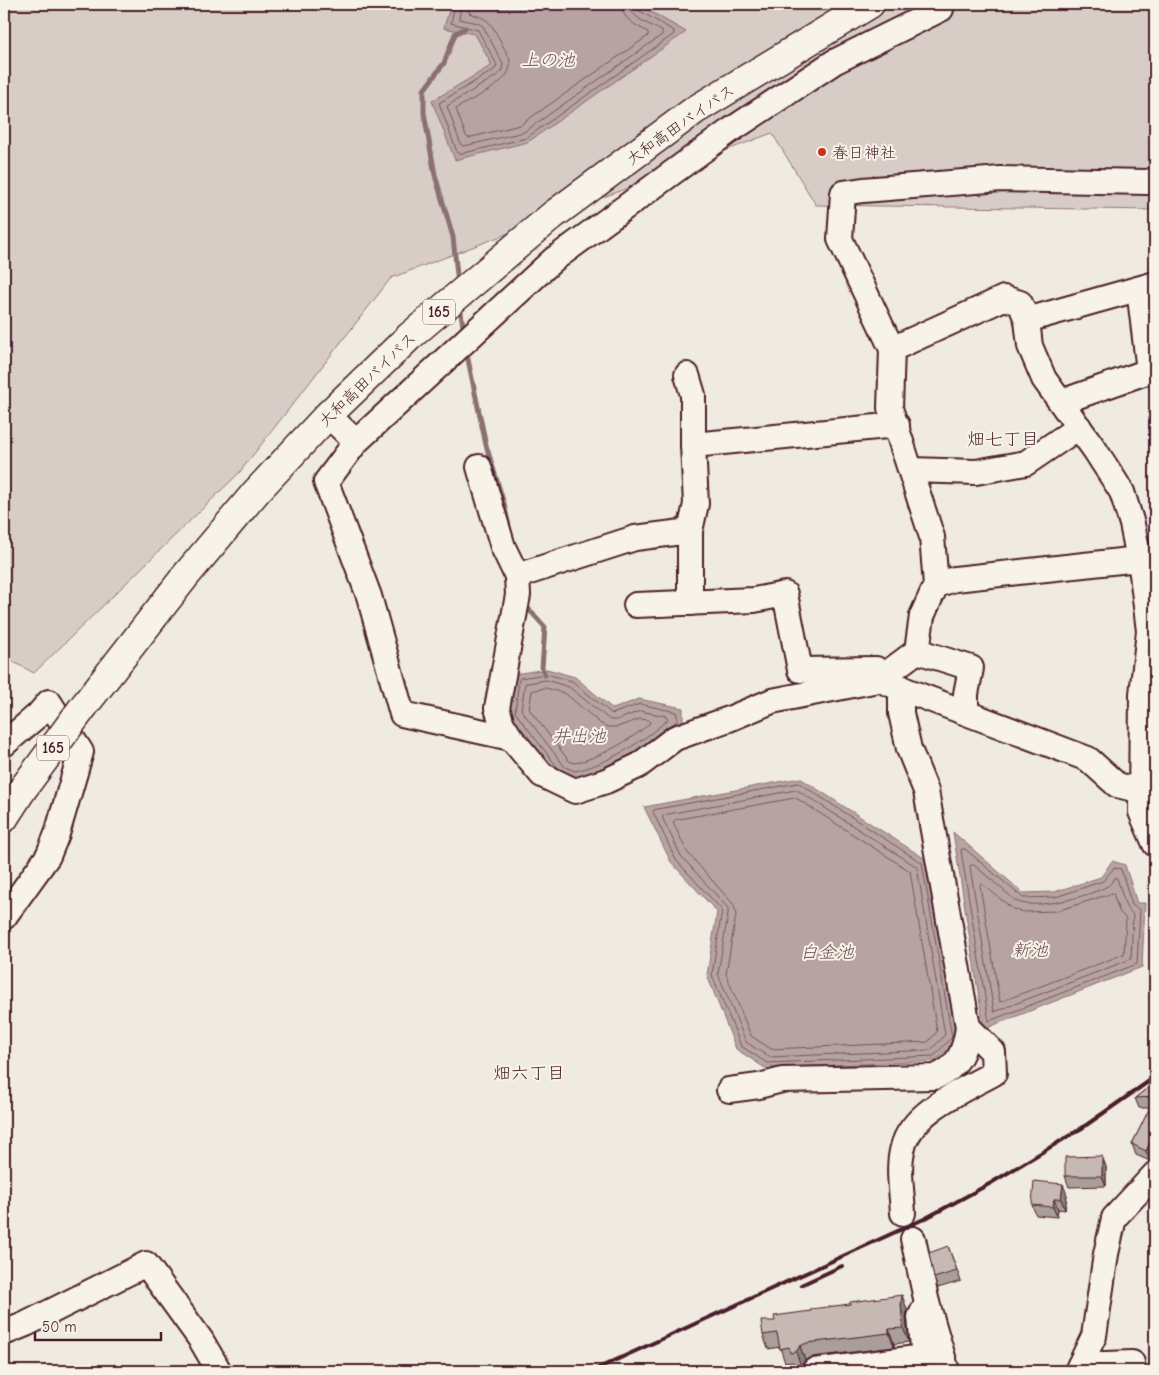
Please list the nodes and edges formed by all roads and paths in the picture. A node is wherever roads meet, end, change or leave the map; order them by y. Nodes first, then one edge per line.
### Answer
1 (870, 4) edge
2 (940, 6) edge
3 (819, 34) junction
4 (834, 62) junction
5 (1155, 180) edge
6 (1147, 286) edge
7 (1027, 320) junction
8 (892, 349) junction
9 (1152, 371) edge
10 (687, 376) dead end
11 (1061, 402) junction
12 (328, 415) junction
13 (896, 425) junction
14 (1079, 428) junction
15 (356, 442) junction
16 (693, 445) junction
17 (479, 467) dead end
18 (911, 470) junction
19 (690, 531) junction
20 (1139, 559) junction
21 (516, 576) junction
22 (936, 585) junction
23 (690, 603) junction
24 (636, 604) dead end
25 (917, 651) junction
26 (891, 679) junction
27 (1149, 694) edge
28 (966, 712) junction
29 (511, 738) junction
30 (4, 744) edge
31 (1148, 790) edge
32 (4, 818) edge
33 (1155, 844) edge
34 (4, 916) edge
35 (968, 1027) junction
36 (729, 1090) dead end
37 (1155, 1174) edge
38 (903, 1213) dead end
39 (913, 1239) dead end
40 (927, 1303) junction
41 (4, 1333) edge
42 (1079, 1368) edge
43 (220, 1371) edge
44 (814, 1371) edge
45 (947, 1371) edge
46 (1133, 1371) edge

1 - 3 highway, 大和高田バイパス / 165
2 - 4 street
3 - 4 street
3 - 12 highway, 大和高田バイパス / 165
4 - 15 street
5 - 8 street
6 - 7 street
6 - 9 street
7 - 8 street
7 - 11 street
8 - 13 street
9 - 11 street
10 - 16 street
11 - 14 street
12 - 15 street
12 - 32 highway, 大和高田バイパス / 165, bridge
13 - 16 street
13 - 18 street
14 - 18 street
14 - 20 street
15 - 29 street
16 - 19 street
17 - 21 street
18 - 22 street
19 - 21 street
19 - 23 street
20 - 22 street
20 - 27 street
21 - 29 street
22 - 25 street
23 - 24 street
23 - 26 street
25 - 26 street
25 - 28 street
26 - 28 street
26 - 29 street
26 - 35 street
27 - 31 street
28 - 31 street
30 - 34 street
31 - 33 street
35 - 36 street
35 - 38 street
37 - 42 street
39 - 40 street
40 - 44 street
40 - 45 street
41 - 43 street
42 - 46 street

